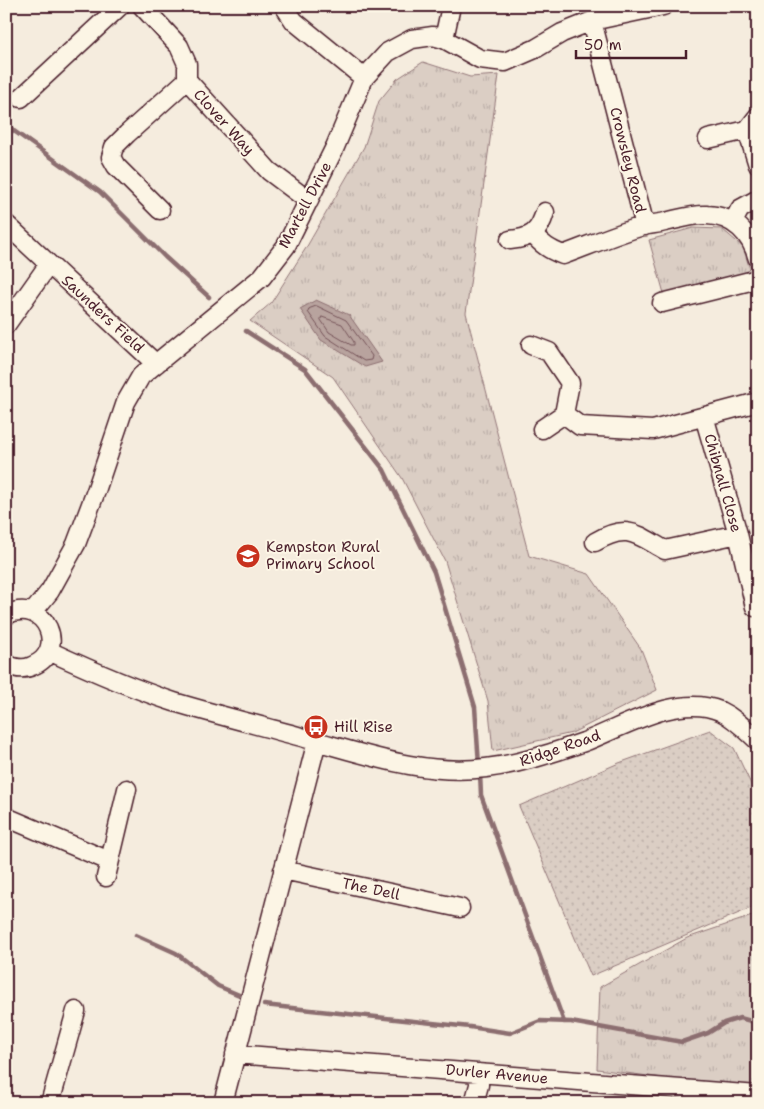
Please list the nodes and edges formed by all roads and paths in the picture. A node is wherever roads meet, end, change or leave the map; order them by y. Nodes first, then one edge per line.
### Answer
1 (120, 6) edge
2 (142, 6) edge
3 (284, 6) edge
4 (451, 6) edge
5 (664, 6) edge
6 (592, 21) junction
7 (444, 38) junction
8 (364, 78) junction
9 (187, 80) junction
10 (21, 98) dead end
11 (753, 123) edge
12 (708, 139) dead end
13 (758, 165) edge
14 (758, 199) edge
15 (308, 200) junction
16 (160, 210) dead end
17 (546, 212) dead end
18 (733, 222) junction
19 (6, 224) edge
20 (645, 226) junction
21 (534, 234) junction
22 (510, 240) dead end
23 (758, 259) edge
24 (49, 264) junction
25 (758, 279) edge
26 (662, 303) dead end
27 (6, 325) edge
28 (531, 345) dead end
29 (156, 364) junction
30 (758, 402) edge
31 (564, 414) junction
32 (704, 416) junction
33 (542, 430) dead end
34 (738, 534) junction
35 (594, 542) dead end
36 (755, 607) dead end
37 (33, 612) junction
38 (6, 615) edge
39 (49, 650) junction
40 (7, 667) edge
41 (317, 741) junction
42 (758, 741) edge
43 (127, 789) dead end
44 (6, 817) edge
45 (283, 870) junction
46 (460, 908) dead end
47 (76, 1011) dead end
48 (235, 1054) junction
49 (480, 1073) junction
50 (758, 1095) edge
51 (50, 1103) edge
52 (222, 1103) edge
53 (474, 1103) edge

1 - 10 street
2 - 9 street, Clover Way
3 - 8 street
4 - 7 street
5 - 6 street
6 - 7 street
6 - 20 street, Crowsley Road
7 - 8 street, Martell Drive
8 - 15 street, Martell Drive
9 - 15 street, Clover Way
9 - 16 street
11 - 12 street
11 - 13 street
14 - 18 street
15 - 29 street, Martell Drive
17 - 21 street
18 - 20 street, Crowsley Road
18 - 23 street
19 - 24 street, Saunders Field
20 - 21 street
21 - 22 street
24 - 27 street, Saunders Field
24 - 29 street, Saunders Field
25 - 26 street
28 - 31 street
29 - 37 street, Martell Drive
30 - 32 street
31 - 32 street
31 - 33 street
32 - 34 street, Chibnall Close
34 - 35 street
34 - 36 street, Chibnall Close
37 - 38 street
37 - 39 street
39 - 40 street
39 - 41 street, Ridge Road
41 - 42 street, Ridge Road
41 - 45 street
43 - 44 street
45 - 46 street, The Dell
45 - 48 street
47 - 51 street
48 - 49 street, Durler Avenue
48 - 52 street
49 - 50 street, Durler Avenue
49 - 53 street

